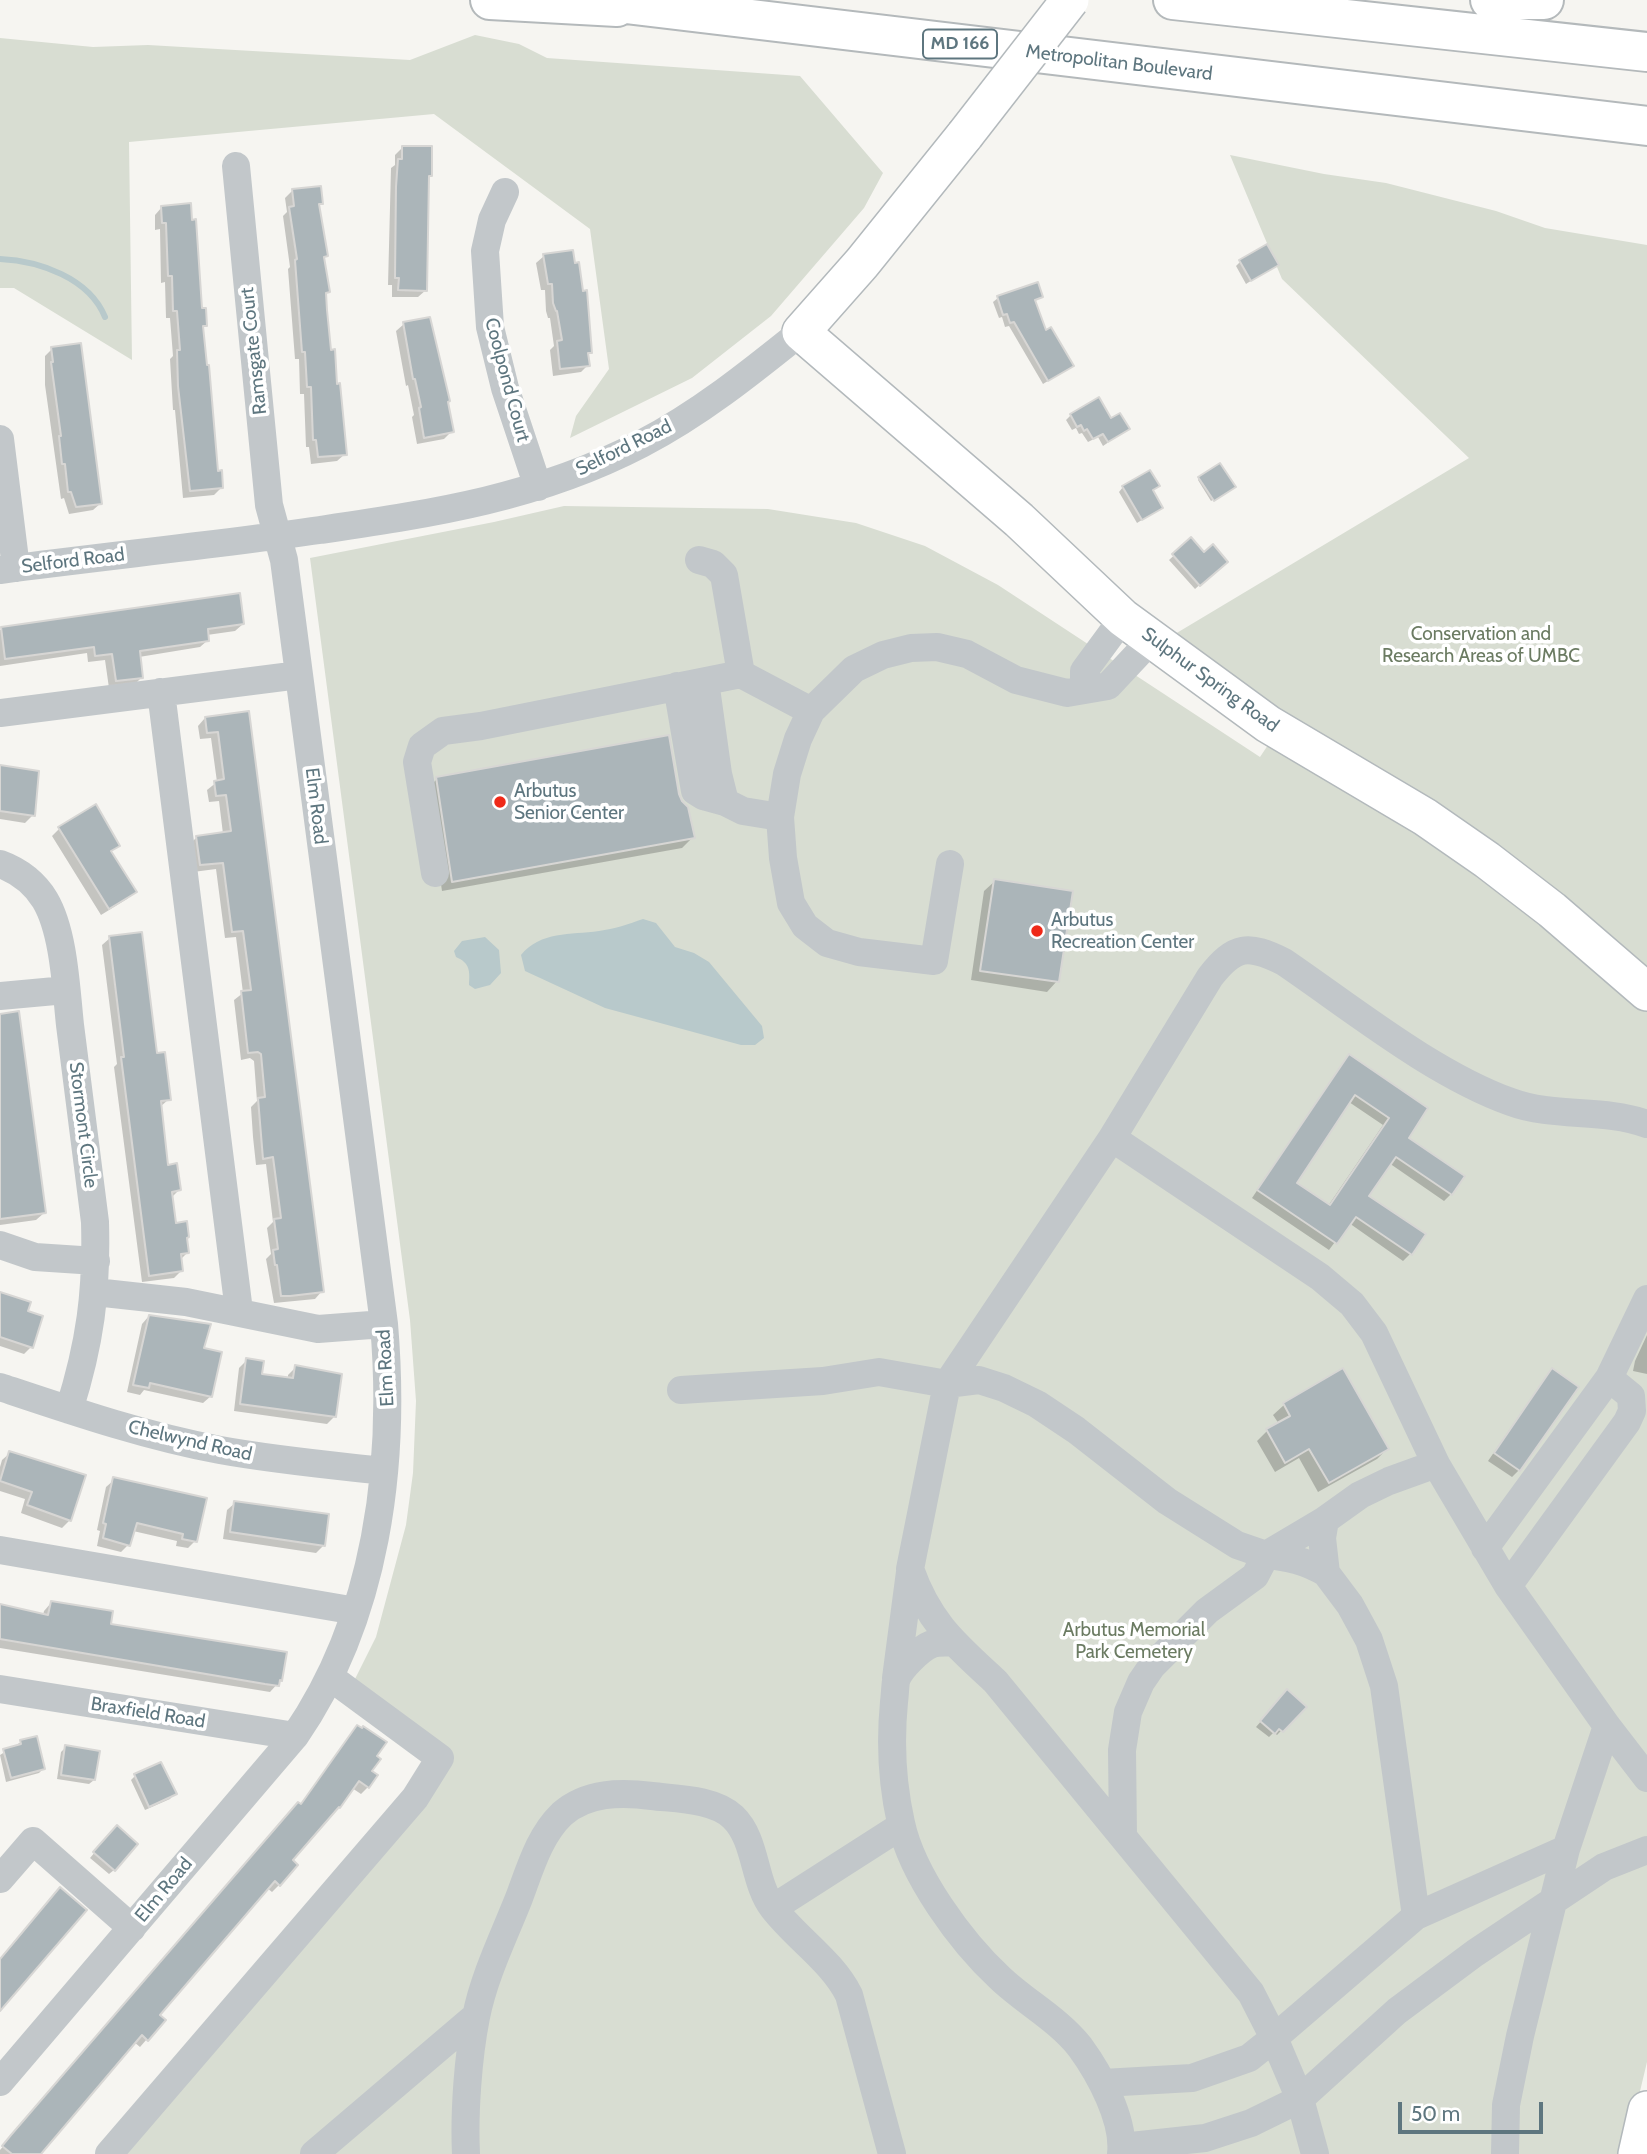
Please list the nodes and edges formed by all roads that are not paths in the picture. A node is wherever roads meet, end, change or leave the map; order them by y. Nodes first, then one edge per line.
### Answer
1 (490, 0) edge
2 (592, 0) edge
3 (1070, 0) edge
4 (1173, 0) edge
5 (1490, 0) edge
6 (1544, 0) edge
7 (700, 12) junction
8 (1641, 52) edge
9 (1221, 75) junction
10 (1647, 126) edge
11 (1647, 143) edge
12 (236, 166) dead end
13 (505, 192) dead end
14 (801, 332) junction
15 (0, 439) edge
16 (538, 487) junction
17 (278, 536) junction
18 (699, 560) dead end
19 (8, 569) edge
20 (1123, 618) junction
21 (1152, 639) junction
22 (741, 674) junction
23 (299, 675) junction
24 (705, 681) junction
25 (677, 687) junction
26 (1084, 688) junction
27 (161, 692) junction
28 (811, 711) junction
29 (0, 713) edge
30 (725, 802) junction
31 (780, 817) junction
32 (0, 864) edge
33 (950, 864) dead end
34 (435, 873) dead end
35 (66, 990) junction
36 (1647, 992) edge
37 (0, 996) edge
38 (1647, 1124) edge
39 (1112, 1138) junction
40 (0, 1245) edge
41 (96, 1261) junction
42 (95, 1292) junction
43 (1645, 1308) edge
44 (239, 1311) junction
45 (384, 1324) junction
46 (1609, 1378) junction
47 (947, 1384) junction
48 (0, 1387) edge
49 (681, 1390) dead end
50 (69, 1410) junction
51 (1436, 1464) junction
52 (384, 1471) junction
53 (1325, 1520) junction
54 (1485, 1548) junction
55 (0, 1550) edge
56 (1266, 1555) junction
57 (911, 1569) junction
58 (1326, 1573) junction
59 (1508, 1586) junction
60 (355, 1612) junction
61 (953, 1642) junction
62 (330, 1677) junction
63 (897, 1678) junction
64 (0, 1689) edge
65 (1607, 1726) junction
66 (295, 1736) junction
67 (1647, 1778) edge
68 (901, 1826) junction
69 (1122, 1836) junction
70 (1566, 1849) junction
71 (1647, 1850) edge
72 (0, 1879) edge
73 (1553, 1901) junction
74 (773, 1908) junction
75 (1416, 1916) junction
76 (132, 1928) junction
77 (476, 2016) junction
78 (1274, 2038) junction
79 (0, 2082) edge
80 (1102, 2083) junction
81 (1300, 2099) junction
82 (1647, 2110) edge
83 (1122, 2151) edge
84 (109, 2154) edge
85 (314, 2154) edge
86 (466, 2154) edge
87 (892, 2154) edge
88 (1315, 2154) edge
89 (1505, 2154) edge
90 (1637, 2154) edge

1 - 7 highway
2 - 7 highway, Metropolitan Boulevard / MD 166
3 - 14 main road, Selford Road, bridge
4 - 8 highway
5 - 6 highway
7 - 9 highway, Metropolitan Boulevard / MD 166
9 - 10 highway, Metropolitan Boulevard / MD 166
9 - 11 highway
12 - 17 street, Ramsgate Court
13 - 16 street, Coolpond Court
14 - 16 street, Selford Road
14 - 20 main road, Sulphur Spring Road
15 - 19 street
16 - 17 street, Selford Road
17 - 19 street, Selford Road
17 - 23 street, Elm Road
18 - 22 street
20 - 21 main road, Sulphur Spring Road
20 - 26 street
21 - 26 street
21 - 36 main road, Sulphur Spring Road
22 - 24 street
22 - 28 street
23 - 27 street
23 - 45 street, Elm Road
24 - 25 street
24 - 30 street
25 - 30 street
25 - 34 street
26 - 28 street
27 - 29 street
27 - 44 street
28 - 31 street
30 - 31 street
31 - 33 street
32 - 35 street, Stormont Circle
35 - 37 street
35 - 41 street, Stormont Circle
38 - 39 street
39 - 47 street
39 - 51 street
40 - 41 street
41 - 42 street, Stormont Circle
42 - 44 street
42 - 50 street, Stormont Circle
43 - 46 street
44 - 45 street
45 - 52 street, Elm Road
46 - 54 street
46 - 59 street
47 - 49 street
47 - 56 street
47 - 57 street
48 - 50 street, Chelwynd Road
50 - 52 street, Chelwynd Road
51 - 53 street
51 - 54 street
52 - 60 street, Elm Road
53 - 56 street
53 - 58 street
54 - 59 street
55 - 60 street
56 - 58 street
56 - 69 street
57 - 61 street
57 - 63 street
58 - 75 street
59 - 65 street
60 - 62 street, Elm Road
61 - 63 street
61 - 69 street
62 - 66 street, Elm Road
62 - 84 street
63 - 68 street
64 - 66 street, Braxfield Road
65 - 67 street
65 - 70 street
66 - 76 street, Elm Road
68 - 74 street
68 - 80 street
69 - 78 street
70 - 73 street
70 - 75 street
71 - 73 street
72 - 76 street
73 - 81 street
73 - 89 street
74 - 77 street
74 - 87 street
75 - 78 street
76 - 79 street, Elm Road
77 - 85 street
77 - 86 street
78 - 80 street
78 - 81 street
80 - 83 street
81 - 83 street
81 - 88 street
82 - 90 main road

